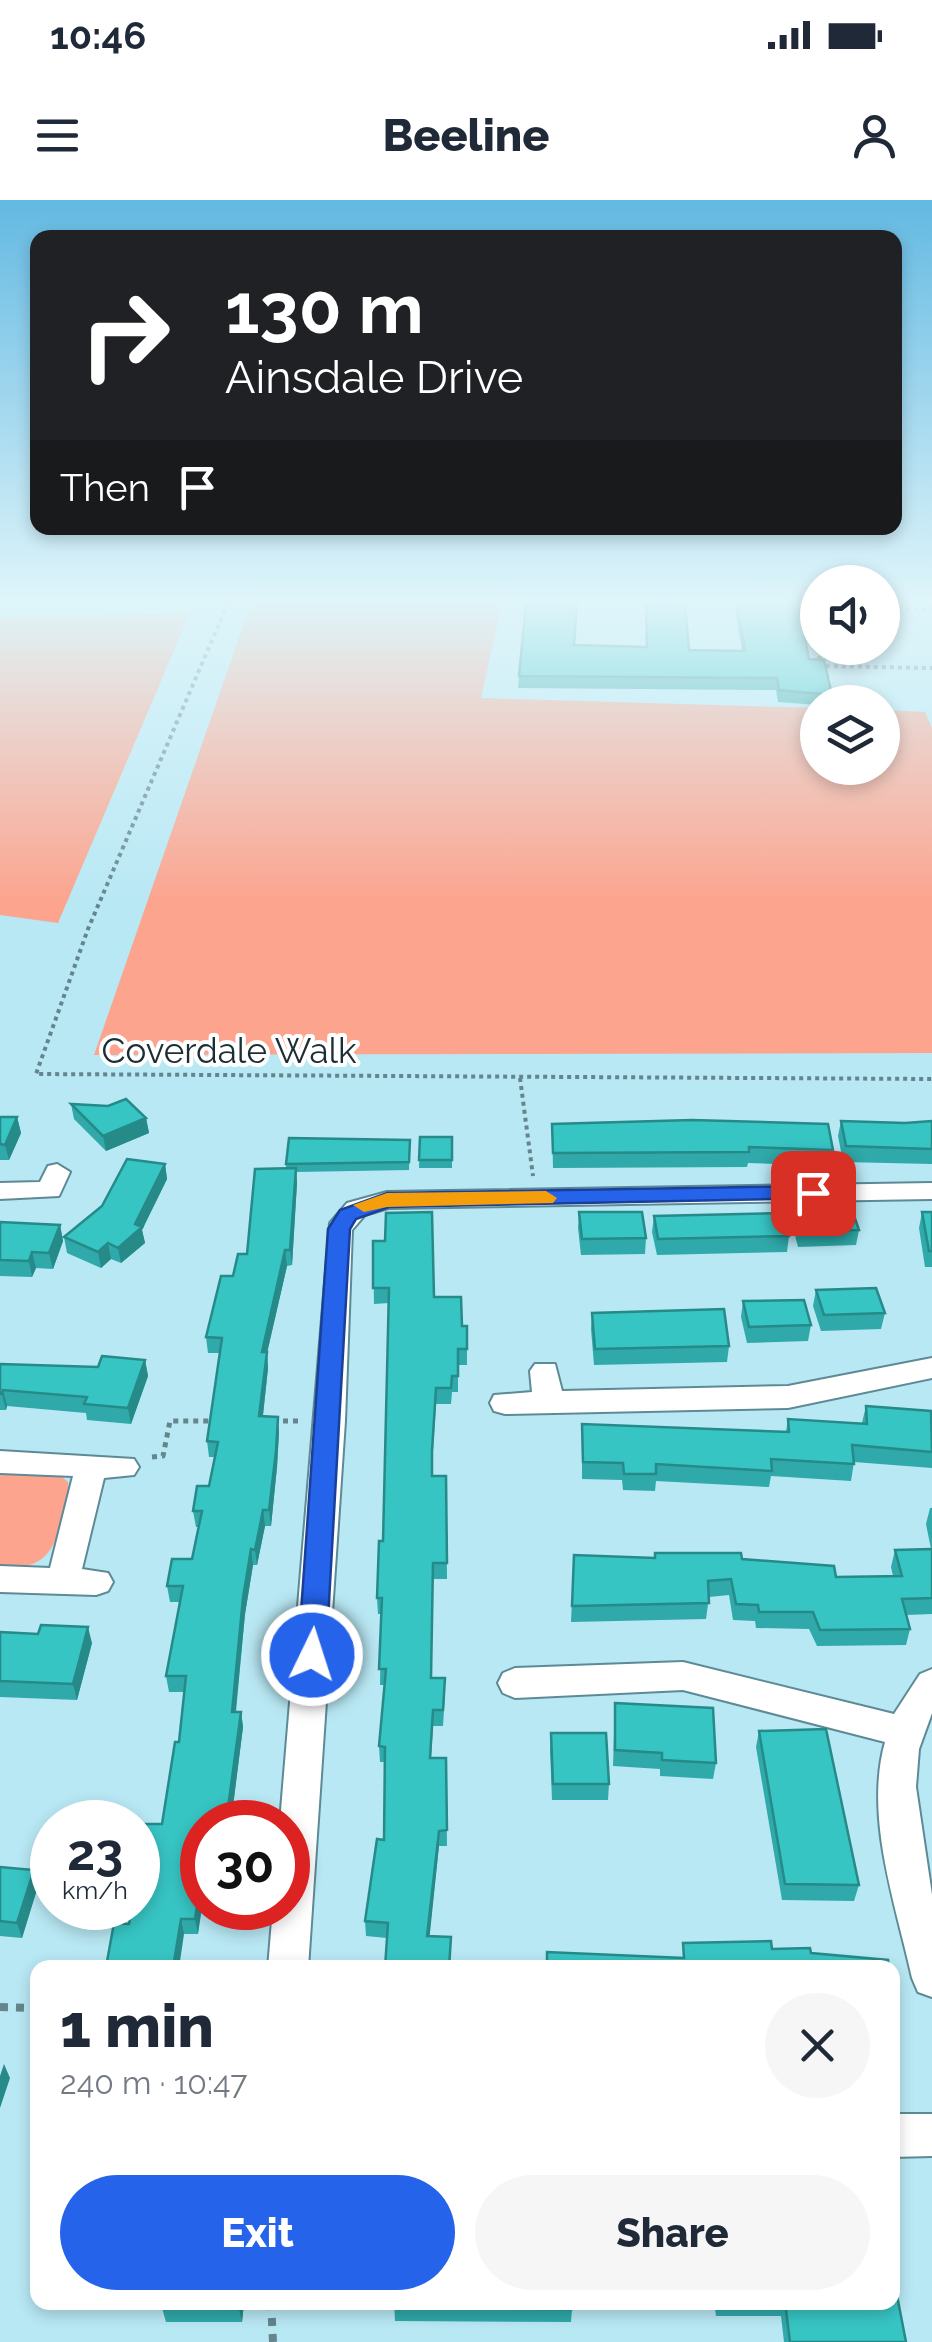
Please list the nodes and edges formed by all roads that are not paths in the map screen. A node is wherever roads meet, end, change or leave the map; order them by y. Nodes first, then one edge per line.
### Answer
1 (932, 1190) edge
2 (0, 1191) edge
3 (50, 1192) dead end
4 (932, 1368) edge
5 (545, 1370) dead end
6 (548, 1402) junction
7 (505, 1403) dead end
8 (0, 1462) edge
9 (0, 1579) edge
10 (515, 1683) dead end
11 (932, 1684) edge
12 (904, 1732) junction
13 (289, 1960) edge
14 (932, 1978) edge
15 (932, 2135) edge
16 (900, 2136) edge

1 - 13 street
2 - 3 street
4 - 6 street
5 - 6 street
6 - 7 street
8 - 9 street
10 - 12 street
11 - 12 street
12 - 14 street
15 - 16 street

